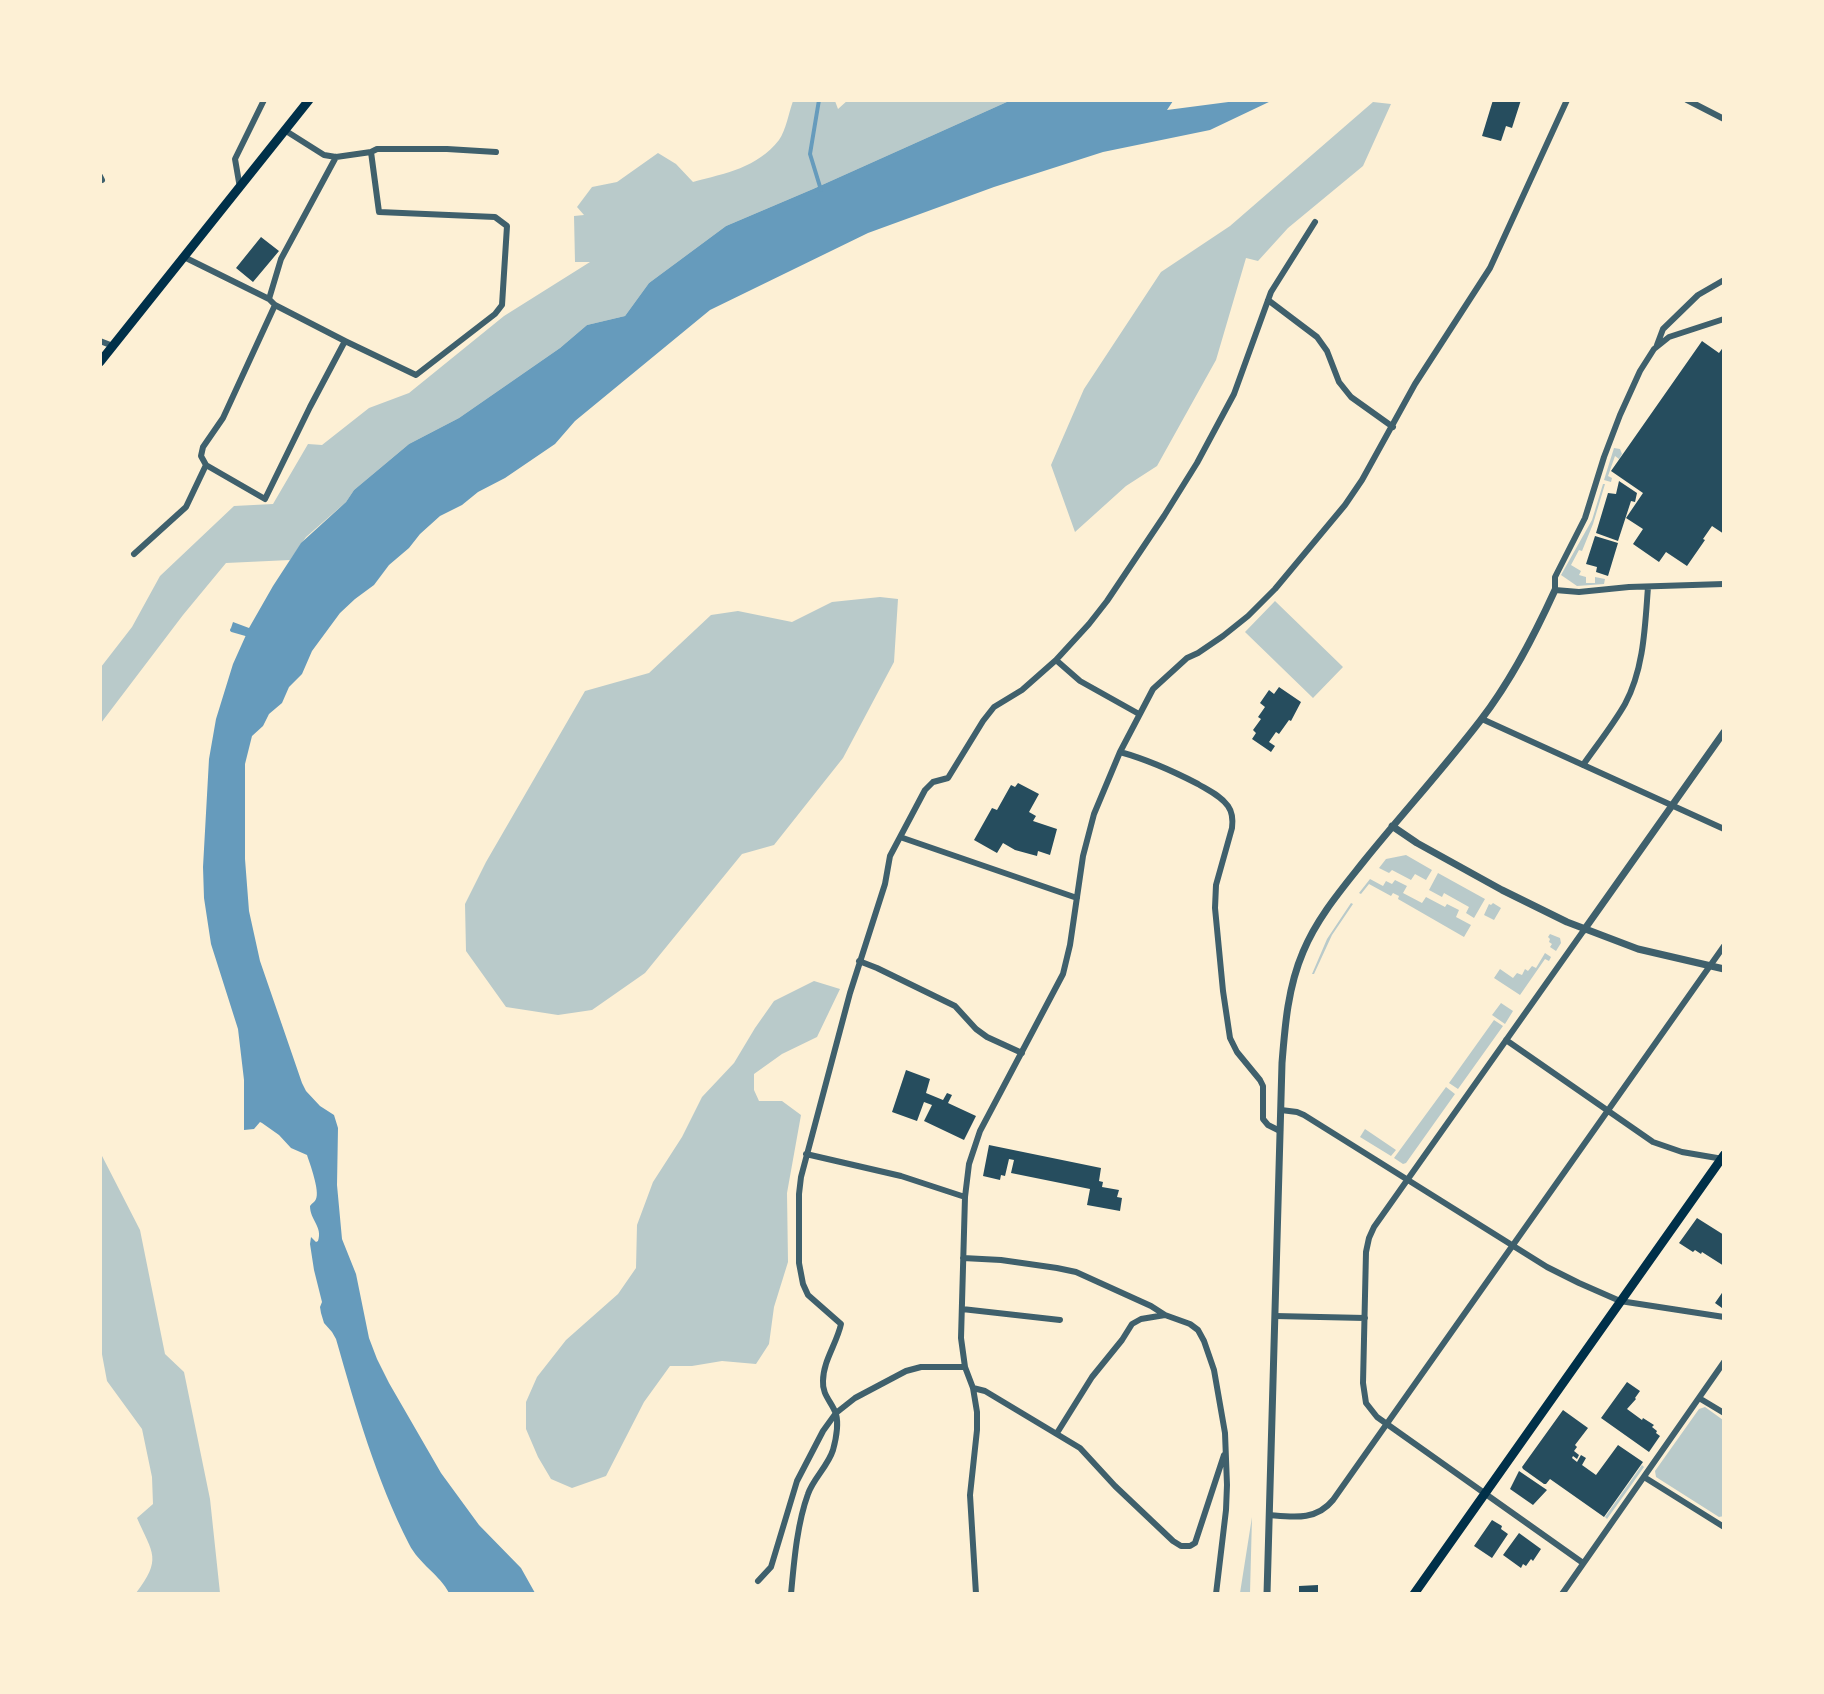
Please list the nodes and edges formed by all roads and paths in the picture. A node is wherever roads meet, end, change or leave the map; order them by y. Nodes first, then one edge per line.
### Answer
1 (264, 100) edge
2 (309, 100) edge
3 (1567, 100) edge
4 (1687, 100) edge
5 (1724, 119) edge
6 (286, 131) junction
7 (371, 152) junction
8 (496, 152) dead end
9 (336, 157) junction
10 (240, 188) junction
11 (1315, 222) dead end
12 (184, 256) junction
13 (1724, 280) edge
14 (269, 299) junction
15 (1268, 300) junction
16 (274, 305) junction
17 (1724, 319) edge
18 (100, 341) edge
19 (345, 341) junction
20 (1657, 345) junction
21 (113, 346) junction
22 (100, 362) edge
23 (1393, 427) junction
24 (206, 465) junction
25 (134, 554) dead end
26 (1724, 584) edge
27 (1648, 587) junction
28 (1555, 590) junction
29 (1056, 660) junction
30 (1140, 714) junction
31 (1482, 719) junction
32 (1724, 732) edge
33 (1120, 752) junction
34 (1583, 765) junction
35 (1671, 806) junction
36 (1392, 826) junction
37 (1724, 829) edge
38 (900, 837) junction
39 (1077, 898) junction
40 (1584, 930) junction
41 (1724, 946) edge
42 (859, 961) junction
43 (1710, 966) junction
44 (1724, 969) edge
45 (1506, 1040) junction
46 (1022, 1053) junction
47 (1281, 1110) junction
48 (1606, 1112) junction
49 (1280, 1131) junction
50 (806, 1154) junction
51 (1723, 1157) edge
52 (1407, 1180) junction
53 (965, 1197) junction
54 (1512, 1245) junction
55 (963, 1258) junction
56 (1620, 1300) junction
57 (962, 1308) junction
58 (1165, 1315) junction
59 (1275, 1316) junction
60 (1724, 1317) edge
61 (1365, 1318) junction
62 (1060, 1320) dead end
63 (1724, 1362) edge
64 (965, 1367) junction
65 (973, 1388) junction
66 (1700, 1398) junction
67 (836, 1413) junction
68 (1724, 1413) edge
69 (1387, 1424) junction
70 (1057, 1433) junction
71 (1225, 1453) junction
72 (1644, 1477) junction
73 (1484, 1494) junction
74 (1269, 1515) junction
75 (1724, 1527) edge
76 (1583, 1563) junction
77 (758, 1581) dead end
78 (791, 1593) edge
79 (976, 1593) edge
80 (1216, 1593) edge
81 (1267, 1593) edge
82 (1414, 1593) edge
83 (1562, 1593) edge

1 - 10 street
2 - 6 main road
3 - 23 street
4 - 5 street
6 - 9 street
6 - 10 main road
7 - 8 street
7 - 9 street
7 - 19 street
9 - 14 street
10 - 12 main road
11 - 15 street
12 - 14 street
12 - 21 main road
13 - 20 street
14 - 16 street
15 - 23 street
15 - 29 street
16 - 19 street
16 - 24 street
17 - 20 street
18 - 21 street
19 - 24 street
20 - 28 street
21 - 22 main road
23 - 30 street
24 - 25 street
26 - 27 street
27 - 28 street
27 - 34 street
28 - 31 street
29 - 30 street
29 - 38 street
30 - 33 street
31 - 34 street
31 - 36 street
32 - 35 street
33 - 39 street
33 - 49 street
34 - 35 street
35 - 37 street
35 - 40 street
36 - 40 street
36 - 47 street
38 - 39 street
38 - 42 street
39 - 46 street
40 - 43 street
40 - 45 street
41 - 43 street
42 - 46 street
42 - 50 street
43 - 44 street
43 - 48 street
45 - 48 street
45 - 52 street
46 - 53 street
47 - 49 street
47 - 52 street
48 - 51 street
48 - 54 street
49 - 59 street
50 - 53 street
50 - 67 street
51 - 56 main road
52 - 54 street
52 - 61 street
53 - 55 street
54 - 56 street
54 - 69 street
55 - 57 street
55 - 58 street
56 - 60 street
56 - 73 main road
57 - 62 street
57 - 64 street
58 - 70 street
58 - 71 street
59 - 61 street
59 - 74 street
61 - 69 street
63 - 66 street
64 - 65 street
64 - 67 street
65 - 70 street
65 - 79 street
66 - 68 street
66 - 72 street
67 - 77 street
67 - 78 street
69 - 73 street
69 - 74 street
70 - 71 street
71 - 80 street
72 - 75 street
72 - 76 street
73 - 76 street
73 - 82 main road
74 - 81 street
76 - 83 street

